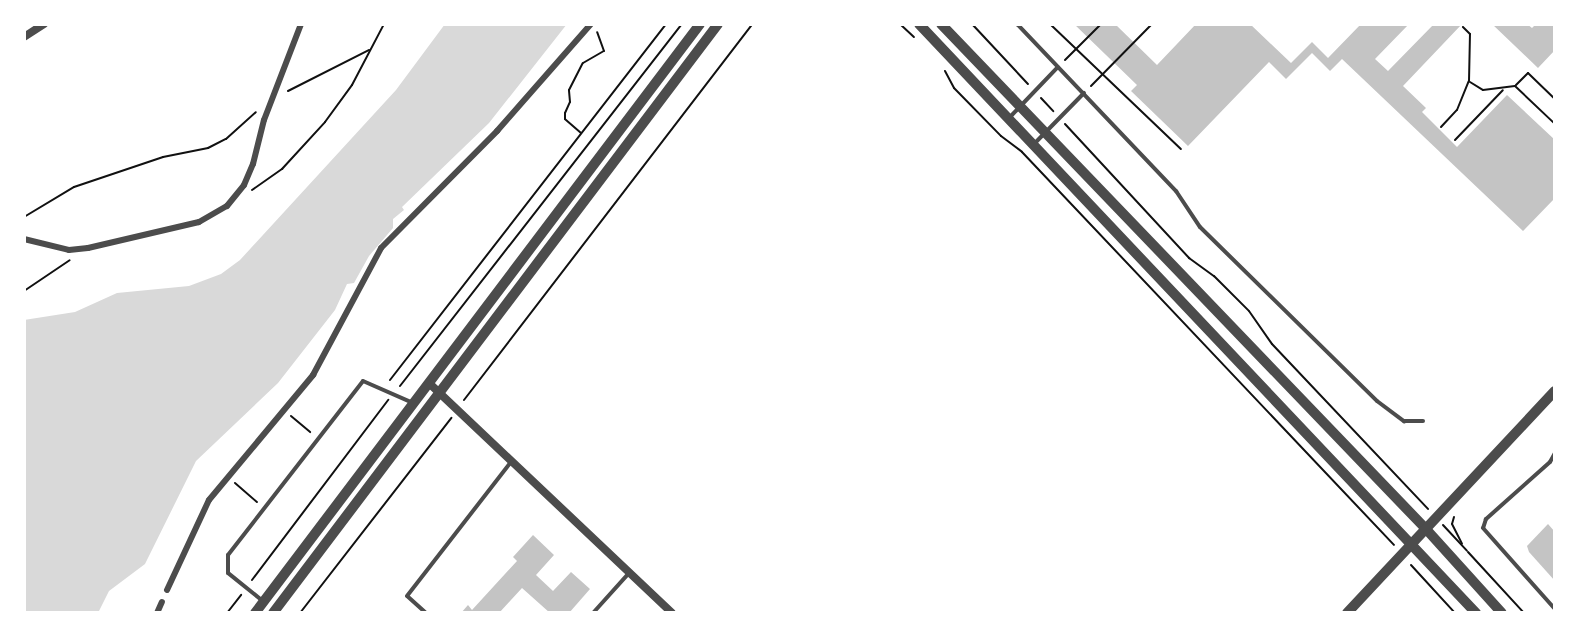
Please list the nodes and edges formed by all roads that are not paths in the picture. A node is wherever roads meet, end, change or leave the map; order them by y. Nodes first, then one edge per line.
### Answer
1 (44, 24) edge
2 (301, 24) edge
3 (700, 24) edge
4 (718, 24) edge
5 (919, 24) edge
6 (941, 24) edge
7 (1017, 24) edge
8 (591, 25) edge
9 (24, 37) edge
10 (1058, 67) junction
11 (1084, 93) junction
12 (1020, 107) junction
13 (1009, 119) junction
14 (1046, 133) junction
15 (1034, 145) junction
16 (24, 239) edge
17 (430, 384) junction
18 (1555, 391) edge
19 (440, 393) junction
20 (415, 404) junction
21 (1423, 421) dead end
22 (1555, 453) edge
23 (511, 461) junction
24 (1426, 529) junction
25 (1413, 543) junction
26 (629, 573) junction
27 (167, 590) dead end
28 (162, 602) dead end
29 (264, 602) junction
30 (1555, 609) edge
31 (157, 613) edge
32 (255, 613) edge
33 (273, 613) edge
34 (426, 613) edge
35 (593, 613) edge
36 (672, 613) edge
37 (1347, 613) edge
38 (1476, 613) edge
39 (1502, 613) edge

1 - 9 street
2 - 16 street
3 - 17 street
4 - 19 street
5 - 13 street
6 - 12 street
7 - 10 lane
8 - 27 street
10 - 11 lane
10 - 12 lane
11 - 14 lane
11 - 21 lane
12 - 13 lane
12 - 14 street
13 - 15 street
14 - 15 lane
14 - 24 street
15 - 25 street
17 - 19 street
17 - 20 street
18 - 24 street
19 - 23 street
19 - 33 street
20 - 29 street
20 - 29 lane
22 - 30 lane
23 - 26 street
23 - 34 lane
24 - 25 street
24 - 39 street
25 - 37 street
25 - 38 street
26 - 35 lane
26 - 36 street
28 - 31 street
29 - 32 street

